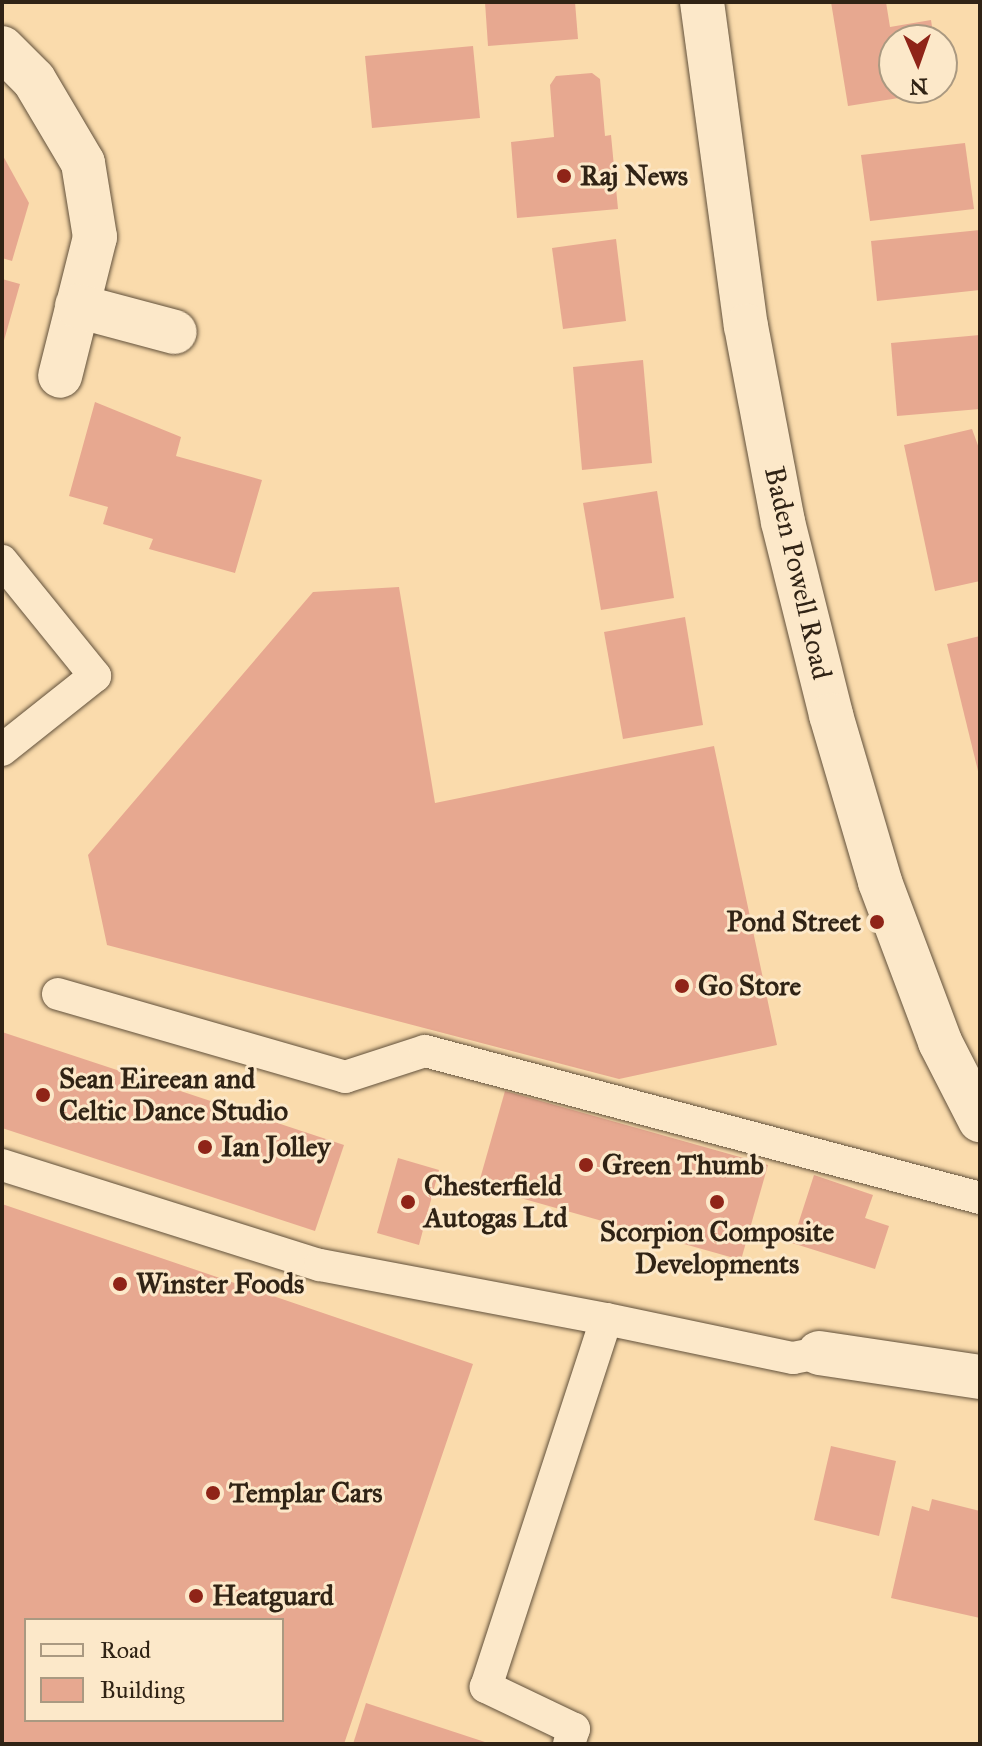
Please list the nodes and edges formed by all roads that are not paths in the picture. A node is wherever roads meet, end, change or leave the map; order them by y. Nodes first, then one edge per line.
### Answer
1 (702, 2) edge
2 (2, 48) edge
3 (77, 306) junction
4 (175, 332) dead end
5 (60, 376) dead end
6 (2, 561) edge
7 (2, 750) edge
8 (58, 994) dead end
9 (980, 1120) edge
10 (2, 1165) edge
11 (980, 1198) edge
12 (606, 1319) junction
13 (819, 1353) joint
14 (980, 1377) edge
15 (569, 1744) edge

1 - 9 street, Baden Powell Road
2 - 3 street
3 - 4 street
3 - 5 street
6 - 7 lane
8 - 11 lane
10 - 12 lane
12 - 13 lane
12 - 15 lane
13 - 14 street

